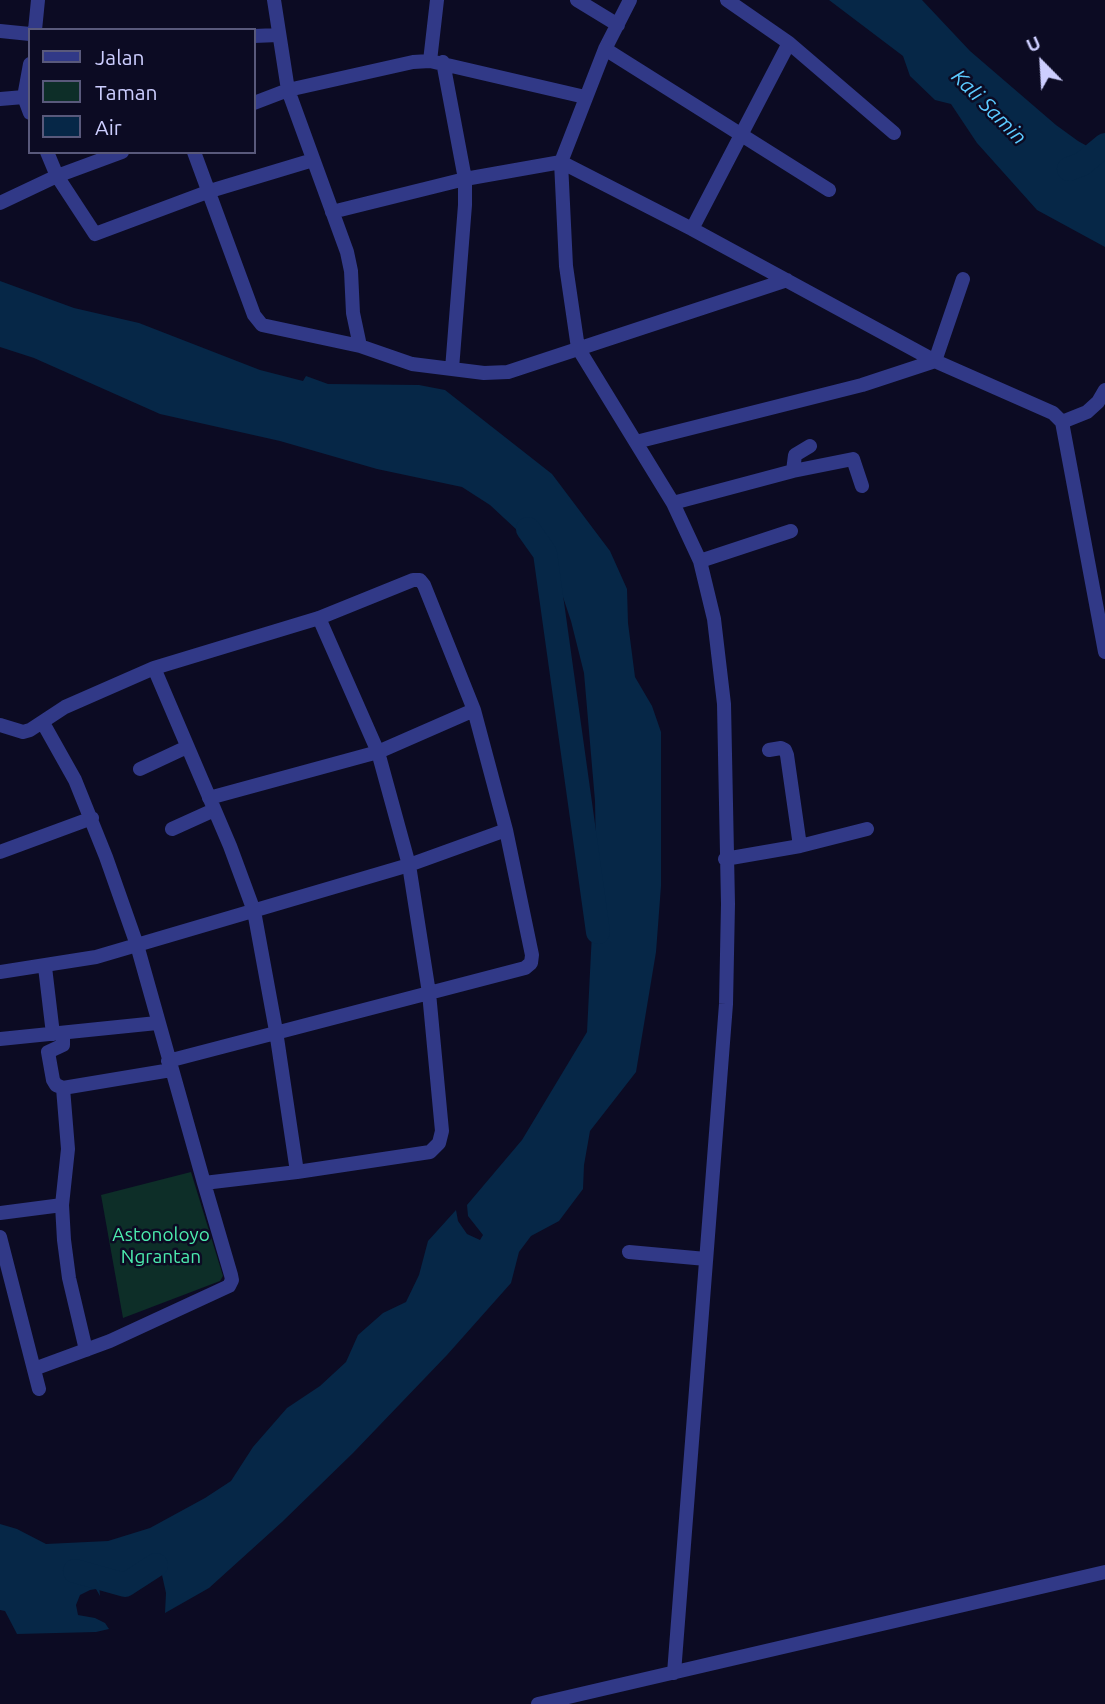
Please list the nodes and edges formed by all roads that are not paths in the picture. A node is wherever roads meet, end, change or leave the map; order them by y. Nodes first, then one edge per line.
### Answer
1 (38, 0) edge
2 (274, 0) edge
3 (437, 0) edge
4 (577, 0) edge
5 (630, 0) edge
6 (727, 0) edge
7 (618, 24) junction
8 (34, 28) edge
9 (0, 31) edge
10 (28, 34) edge
11 (278, 35) junction
12 (256, 36) edge
13 (789, 43) junction
14 (605, 49) junction
15 (436, 61) junction
16 (28, 75) edge
17 (288, 90) junction
18 (24, 97) junction
19 (585, 97) junction
20 (0, 99) edge
21 (256, 102) edge
22 (28, 108) edge
23 (894, 133) dead end
24 (742, 135) junction
25 (48, 154) edge
26 (117, 154) edge
27 (195, 154) edge
28 (313, 160) junction
29 (561, 162) junction
30 (57, 176) junction
31 (465, 179) junction
32 (829, 190) dead end
33 (210, 191) junction
34 (0, 203) edge
35 (332, 212) junction
36 (692, 229) junction
37 (962, 279) dead end
38 (788, 280) junction
39 (360, 346) junction
40 (578, 348) junction
41 (935, 361) junction
42 (452, 369) junction
43 (1105, 390) edge
44 (1062, 422) junction
45 (636, 442) junction
46 (810, 446) dead end
47 (793, 471) junction
48 (862, 486) dead end
49 (673, 503) junction
50 (791, 531) dead end
51 (700, 561) junction
52 (319, 618) junction
53 (1105, 652) edge
54 (154, 668) junction
55 (474, 710) junction
56 (43, 723) junction
57 (0, 725) edge
58 (187, 747) junction
59 (769, 750) dead end
60 (378, 752) junction
61 (140, 769) dead end
62 (211, 804) junction
63 (92, 818) junction
64 (172, 829) dead end
65 (867, 829) dead end
66 (506, 830) junction
67 (800, 846) junction
68 (0, 852) edge
69 (725, 859) junction
70 (410, 865) junction
71 (254, 911) junction
72 (137, 945) junction
73 (44, 967) junction
74 (0, 972) edge
75 (429, 993) junction
76 (157, 1023) junction
77 (276, 1031) junction
78 (58, 1034) junction
79 (0, 1039) edge
80 (169, 1065) junction
81 (62, 1088) junction
82 (297, 1172) junction
83 (204, 1183) junction
84 (62, 1205) junction
85 (0, 1213) edge
86 (0, 1237) edge
87 (629, 1252) dead end
88 (706, 1259) junction
89 (86, 1350) junction
90 (34, 1370) junction
91 (39, 1389) dead end
92 (1105, 1572) edge
93 (674, 1673) junction
94 (538, 1704) edge

1 - 8 street
2 - 11 street
3 - 15 street
4 - 7 street
5 - 7 street
6 - 13 street
7 - 14 street
9 - 10 street
11 - 12 street
11 - 17 street
13 - 23 street
13 - 24 street
14 - 19 street
14 - 24 street
15 - 17 street
15 - 19 street
15 - 31 street
16 - 18 street
17 - 21 street
17 - 28 street
18 - 20 street
18 - 22 street
19 - 29 street
24 - 32 street
24 - 36 street
25 - 30 street
26 - 30 street
27 - 33 street
28 - 33 street
28 - 35 street
29 - 31 street
29 - 36 street
29 - 40 street
30 - 33 street
30 - 34 street
31 - 35 street
31 - 42 street
33 - 39 street
35 - 39 street
36 - 38 street
37 - 41 street
38 - 40 street
38 - 41 street
39 - 42 street
40 - 42 street
40 - 45 street
41 - 44 street
41 - 45 street
43 - 44 street
44 - 53 street
45 - 49 street
46 - 47 street
47 - 48 street
47 - 49 street
49 - 51 street
50 - 51 street
51 - 69 street
52 - 54 street
52 - 55 street
52 - 60 street
54 - 56 street
54 - 58 street
55 - 60 street
55 - 66 street
56 - 57 street
56 - 63 street
58 - 61 street
58 - 62 street
59 - 67 street
60 - 62 street
60 - 70 street
62 - 64 street
62 - 71 street
63 - 68 street
63 - 72 street
65 - 67 street
66 - 70 street
66 - 75 street
67 - 69 street
69 - 88 street
70 - 71 street
70 - 75 street
71 - 72 street
71 - 77 street
72 - 73 street
72 - 76 street
73 - 74 street
73 - 78 street
75 - 77 street
75 - 82 street
76 - 78 street
76 - 80 street
77 - 80 street
77 - 82 street
78 - 79 street
78 - 81 street
80 - 81 street
80 - 83 street
81 - 84 street
82 - 83 street
83 - 89 street
84 - 85 street
84 - 89 street
86 - 90 street
87 - 88 street
88 - 93 street
89 - 90 street
90 - 91 street
92 - 93 street
93 - 94 street

